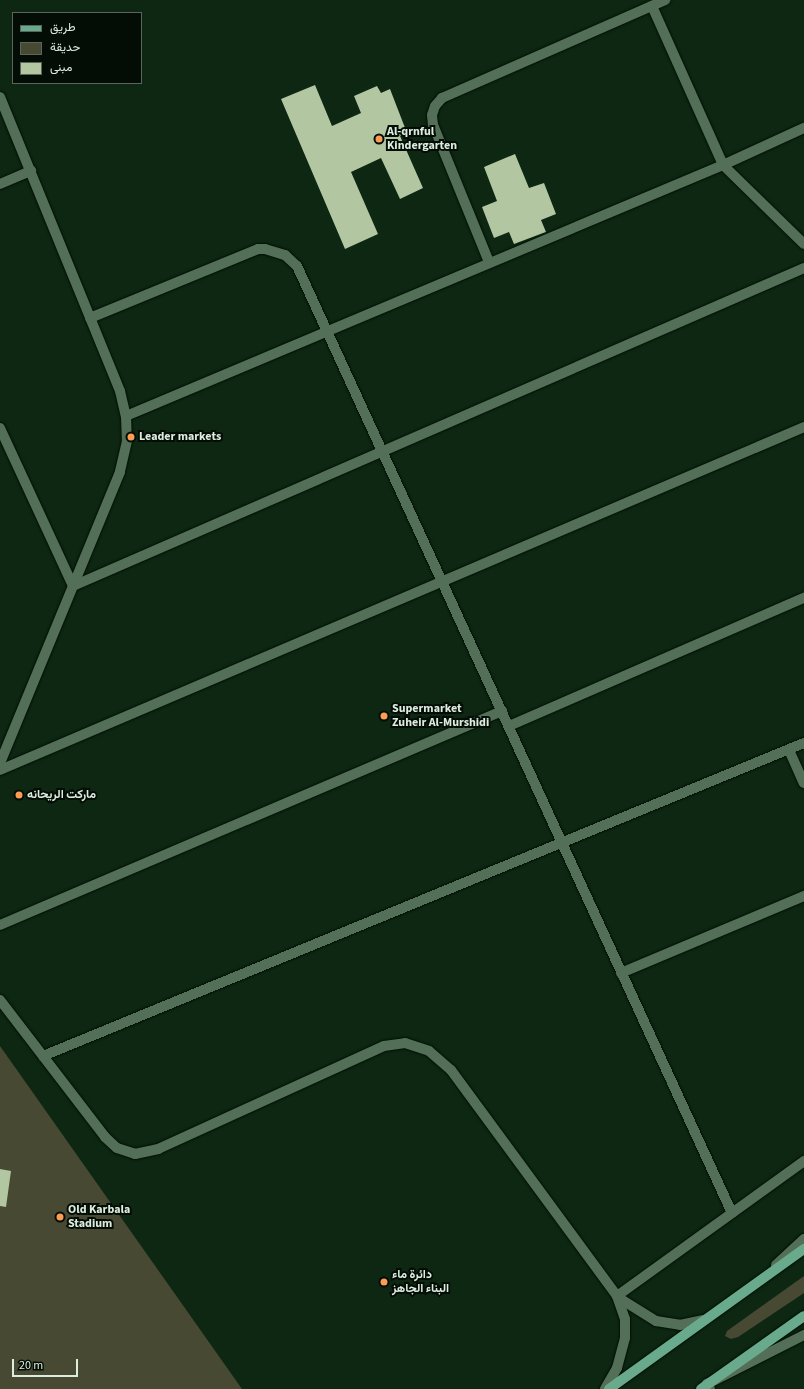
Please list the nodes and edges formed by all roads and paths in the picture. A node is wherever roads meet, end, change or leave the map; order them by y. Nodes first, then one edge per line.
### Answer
1 (665, 0) edge
2 (652, 6) junction
3 (0, 97) edge
4 (804, 128) edge
5 (723, 166) junction
6 (31, 171) junction
7 (0, 184) edge
8 (804, 244) edge
9 (490, 262) junction
10 (804, 268) edge
11 (90, 318) junction
12 (327, 330) junction
13 (126, 416) junction
14 (804, 427) edge
15 (0, 428) edge
16 (383, 451) junction
17 (442, 581) junction
18 (73, 586) junction
19 (804, 598) edge
20 (502, 711) junction
21 (508, 726) junction
22 (804, 743) edge
23 (789, 750) junction
24 (0, 762) edge
25 (0, 770) edge
26 (804, 784) edge
27 (562, 843) junction
28 (804, 896) edge
29 (0, 925) edge
30 (622, 973) junction
31 (0, 1000) edge
32 (43, 1056) junction
33 (804, 1161) edge
34 (732, 1213) junction
35 (804, 1239) edge
36 (804, 1249) edge
37 (762, 1279) junction
38 (617, 1296) junction
39 (804, 1316) edge
40 (706, 1319) junction
41 (804, 1335) edge
42 (706, 1388) edge
43 (605, 1389) edge
44 (609, 1389) edge
45 (697, 1389) edge

1 - 2 street
2 - 5 street
2 - 9 street
3 - 6 street
4 - 5 street
5 - 8 street
5 - 9 street
6 - 7 street
6 - 11 street
9 - 12 street
10 - 16 street
11 - 12 street
11 - 13 street
12 - 13 street
12 - 16 street
13 - 18 street
14 - 17 street
15 - 18 street
16 - 17 street
16 - 18 street
17 - 20 street
17 - 25 street
18 - 24 street
19 - 21 street
20 - 21 street
20 - 29 street
21 - 27 street
22 - 23 street
23 - 26 street
23 - 27 street
27 - 30 street
27 - 32 street
28 - 30 street
30 - 34 street
31 - 32 street
32 - 38 street
33 - 34 street
34 - 38 street
35 - 37 street
36 - 37 main road
37 - 40 main road
38 - 40 street
38 - 43 street
39 - 42 main road
40 - 44 main road
41 - 42 street
42 - 45 main road

